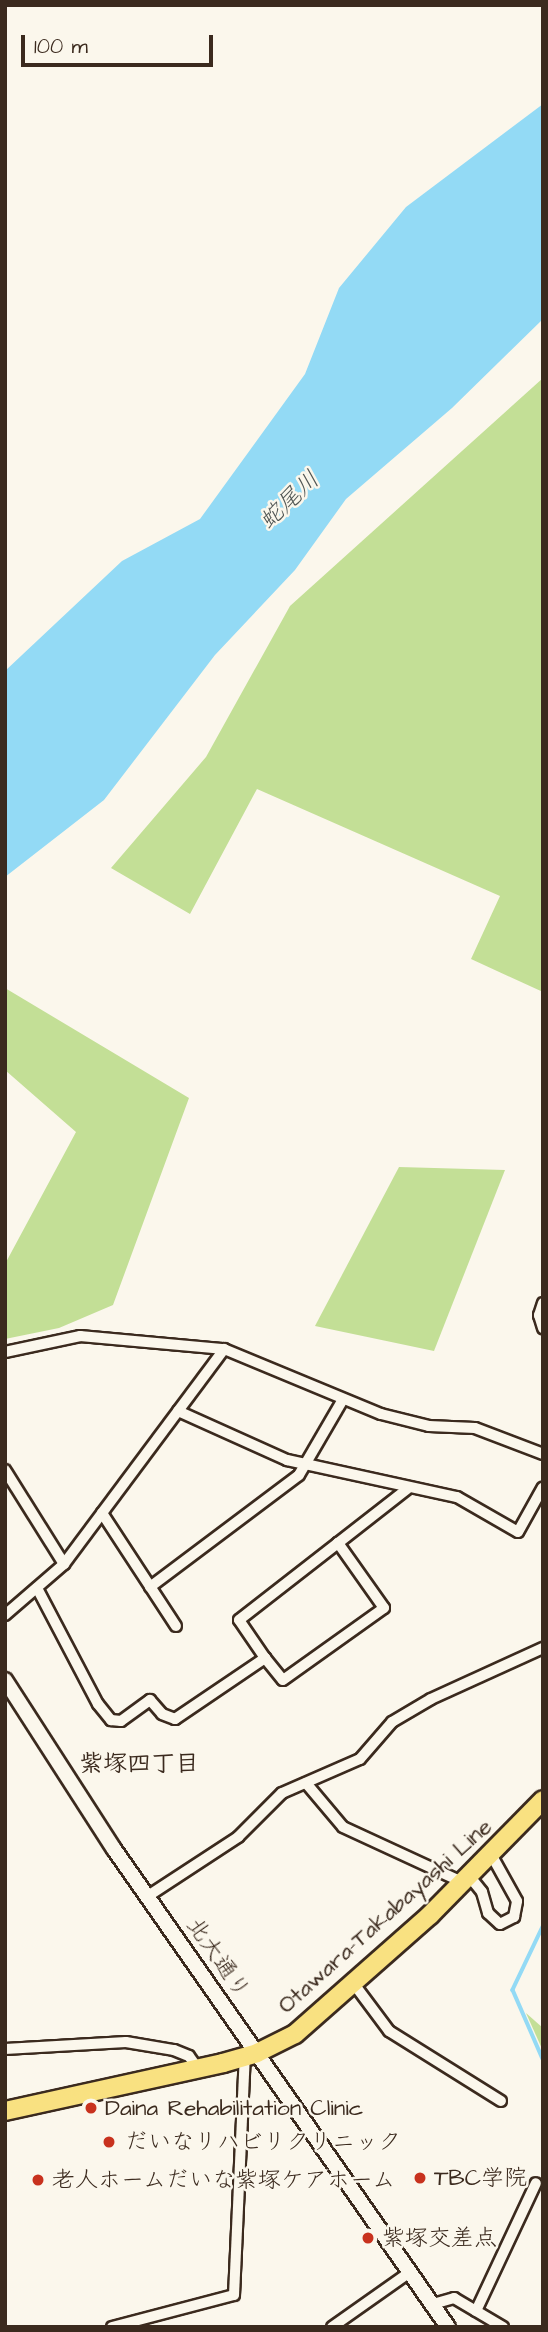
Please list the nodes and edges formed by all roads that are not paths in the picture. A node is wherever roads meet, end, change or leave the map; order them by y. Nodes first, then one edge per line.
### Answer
1 (543, 1303) edge
2 (543, 1328) edge
3 (224, 1349) junction
4 (5, 1352) edge
5 (342, 1401) junction
6 (178, 1411) junction
7 (543, 1454) edge
8 (306, 1466) junction
9 (5, 1470) edge
10 (543, 1487) edge
11 (407, 1489) junction
12 (102, 1513) junction
13 (338, 1544) junction
14 (64, 1564) junction
15 (150, 1587) junction
16 (37, 1588) junction
17 (9, 1611) edge
18 (176, 1626) dead end
19 (543, 1647) edge
20 (265, 1658) junction
21 (5, 1680) edge
22 (306, 1783) junction
23 (543, 1800) edge
24 (492, 1856) junction
25 (467, 1880) junction
26 (148, 1896) junction
27 (354, 1984) junction
28 (5, 2049) edge
29 (251, 2055) junction
30 (198, 2069) junction
31 (500, 2101) dead end
32 (5, 2111) edge
33 (536, 2183) dead end
34 (410, 2272) junction
35 (433, 2304) junction
36 (476, 2311) junction
37 (112, 2327) edge
38 (332, 2327) edge
39 (448, 2327) edge
40 (503, 2327) edge

1 - 2 street
3 - 4 street
3 - 5 street
3 - 6 street
5 - 7 street
5 - 8 street
6 - 8 street
6 - 12 street
8 - 11 street
8 - 15 street
9 - 14 street
10 - 11 street
11 - 13 street
12 - 14 street
12 - 15 street
13 - 20 street
13 - 20 street
14 - 16 street
15 - 18 street
16 - 17 street
16 - 20 street
19 - 22 street
21 - 26 street, 北大通り
22 - 25 street
22 - 26 street
23 - 24 main road, Otawara-Takabayashi Line
24 - 25 main road, Otawara-Takabayashi Line
24 - 25 street
25 - 27 main road, Otawara-Takabayashi Line
26 - 29 street, 北大通り
27 - 29 main road, Otawara-Takabayashi Line
27 - 31 street
28 - 30 street
29 - 30 main road, Otawara-Takabayashi Line
29 - 34 street, 北大通り
29 - 37 street
30 - 32 main road, Otawara-Takabayashi Line
33 - 36 street
34 - 35 street, 北大通り
34 - 38 street
35 - 36 street
35 - 39 street, 北大通り
36 - 40 street

